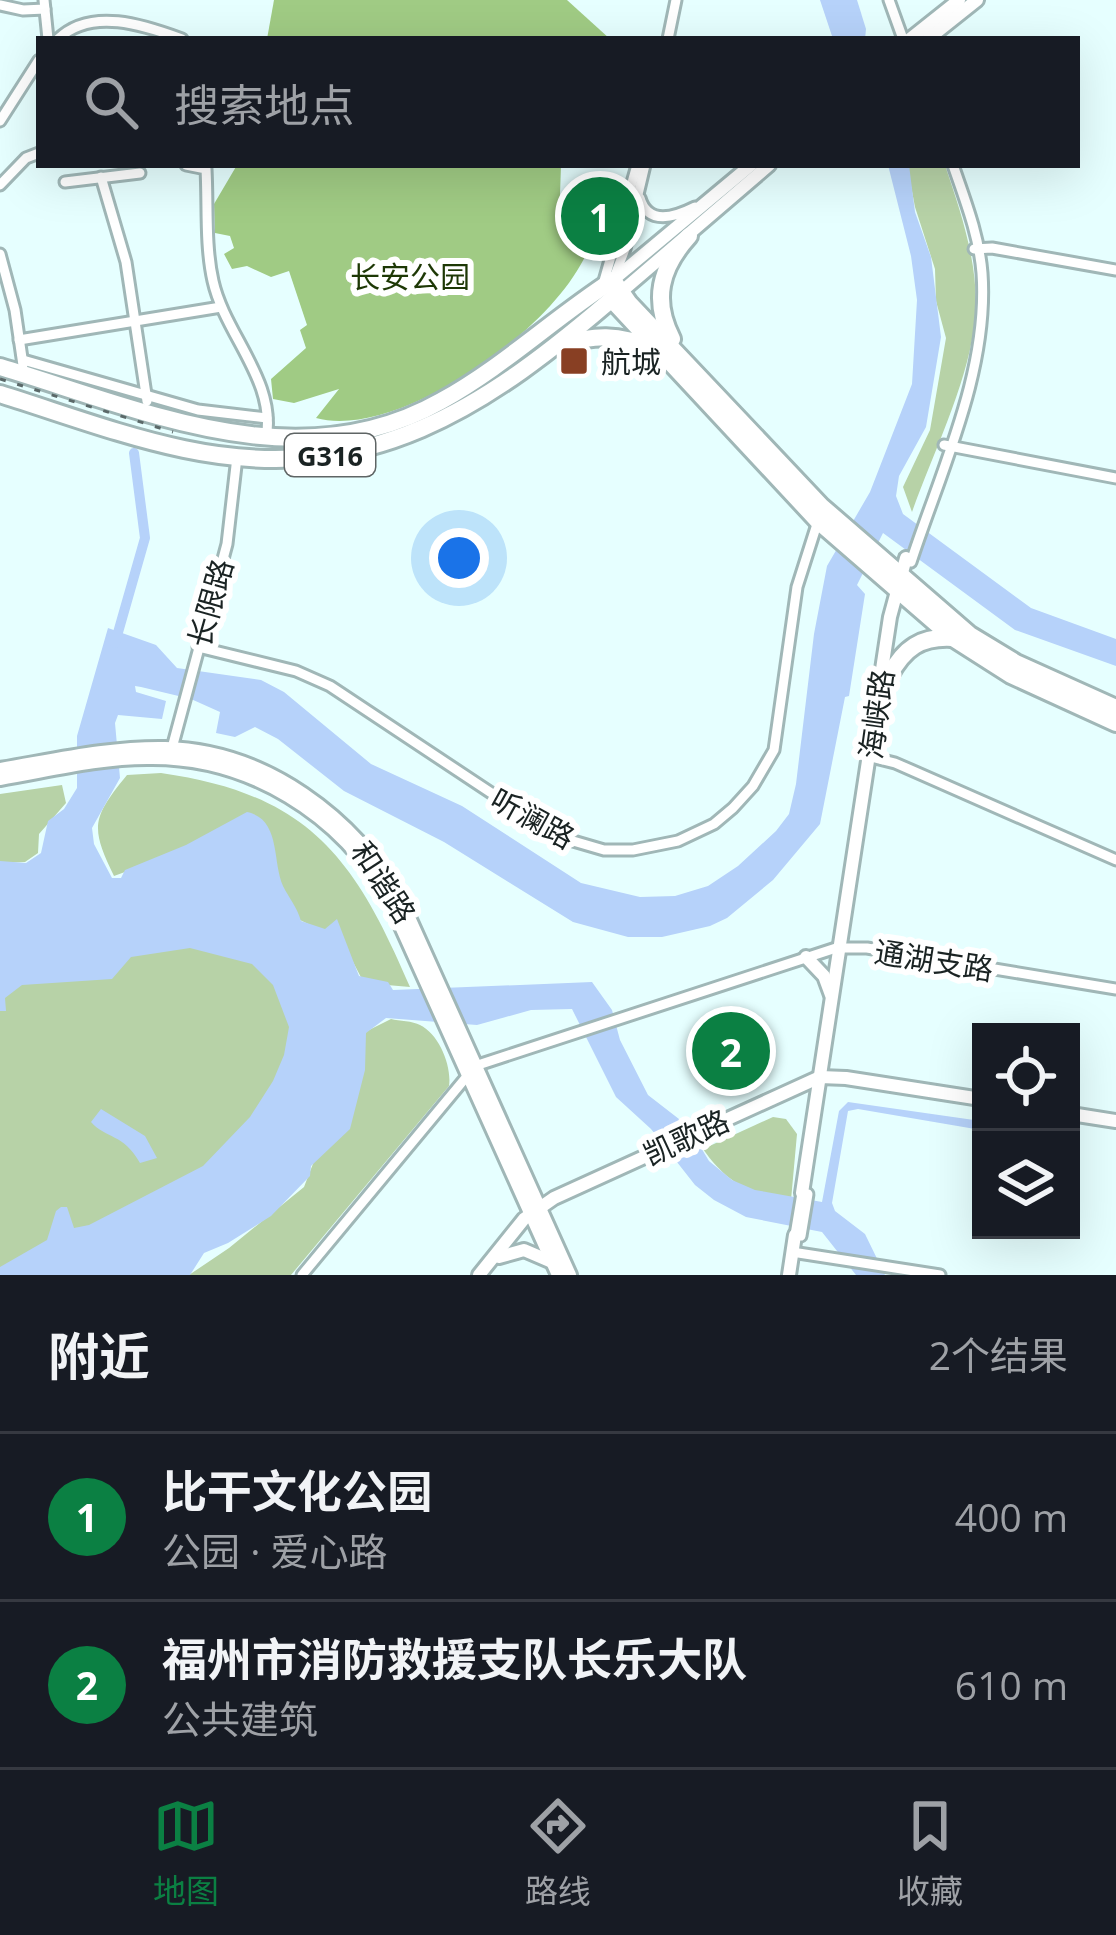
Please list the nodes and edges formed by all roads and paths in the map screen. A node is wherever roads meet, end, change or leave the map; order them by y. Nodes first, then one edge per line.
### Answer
1 (676, 0) edge
2 (892, 0) edge
3 (959, 0) edge
4 (977, 0) edge
5 (44, 4) edge
6 (0, 5) edge
7 (48, 36) edge
8 (61, 36) edge
9 (173, 36) edge
10 (669, 36) edge
11 (906, 36) edge
12 (911, 36) edge
13 (932, 36) edge
14 (36, 65) edge
15 (0, 122) edge
16 (36, 154) edge
17 (201, 168) edge
18 (640, 168) edge
19 (641, 168) edge
20 (747, 168) edge
21 (766, 168) edge
22 (952, 168) edge
23 (140, 173) dead end
24 (101, 177) junction
25 (65, 182) dead end
26 (0, 185) edge
27 (639, 190) junction
28 (710, 199) junction
29 (688, 236) junction
30 (976, 248) junction
31 (662, 250) junction
32 (0, 254) edge
33 (1116, 270) edge
34 (612, 290) junction
35 (5, 294) edge
36 (221, 307) junction
37 (15, 310) junction
38 (0, 314) edge
39 (574, 319) junction
40 (137, 320) junction
41 (0, 335) edge
42 (18, 336) junction
43 (548, 349) junction
44 (660, 355) junction
45 (684, 361) junction
46 (0, 367) edge
47 (23, 367) junction
48 (6, 398) edge
49 (146, 404) junction
50 (267, 418) junction
51 (266, 439) junction
52 (947, 446) junction
53 (237, 457) junction
54 (1116, 478) edge
55 (818, 521) junction
56 (844, 535) junction
57 (904, 577) junction
58 (953, 638) junction
59 (197, 647) junction
60 (890, 676) junction
61 (1116, 708) edge
62 (1116, 723) edge
63 (172, 748) junction
64 (124, 754) junction
65 (874, 757) junction
66 (71, 762) junction
67 (0, 769) edge
68 (0, 779) edge
69 (1116, 860) edge
70 (844, 948) junction
71 (806, 957) junction
72 (435, 988) junction
73 (1116, 988) edge
74 (832, 999) junction
75 (472, 1068) junction
76 (823, 1081) junction
77 (972, 1102) edge
78 (1080, 1119) edge
79 (1116, 1125) edge
80 (805, 1194) joint
81 (534, 1212) junction
82 (798, 1235) joint
83 (795, 1252) junction
84 (555, 1269) edge
85 (484, 1270) edge
86 (302, 1275) edge
87 (570, 1275) edge
88 (792, 1275) edge
89 (940, 1275) edge

1 - 10 street
2 - 11 street
3 - 12 main road
4 - 13 main road
5 - 6 street
5 - 7 street
8 - 9 street
14 - 15 street
16 - 26 street
17 - 36 street
18 - 34 street
19 - 27 street
20 - 28 main road
21 - 29 main road
22 - 30 street, 海峡路
23 - 24 street
24 - 25 street
24 - 40 street
27 - 28 street
27 - 34 street
28 - 31 main road
29 - 31 main road
29 - 45 highway
30 - 33 street
30 - 52 street, 海峡路
31 - 34 main road
32 - 35 street
34 - 39 highway, G316
34 - 44 highway
34 - 45 highway
35 - 37 street
36 - 40 street
36 - 50 street
37 - 38 street
37 - 42 street
39 - 43 highway, G316
39 - 51 highway, G316
40 - 42 street
40 - 49 street
41 - 42 street
42 - 47 street
43 - 44 highway
43 - 53 highway, G316
44 - 55 highway
45 - 56 highway
46 - 47 highway, G316
47 - 49 highway, G316
48 - 53 highway, G316
49 - 50 street
49 - 51 highway, G316
50 - 51 street
52 - 54 street
52 - 57 street, 海峡路
53 - 59 street, 长限路
55 - 56 highway
55 - 59 street, 听澜路
56 - 57 highway
57 - 58 highway
57 - 60 main road, 海峡路
57 - 61 highway
57 - 65 main road, 海峡路
58 - 60 highway
58 - 62 highway
59 - 63 street, 长限路
60 - 65 main road, 海峡路
63 - 64 main road, 和谐路
63 - 72 main road, 和谐路
64 - 66 main road, 和谐路
64 - 72 main road, 和谐路
65 - 69 street
65 - 70 main road, 海峡路
66 - 67 main road, 和谐路
66 - 68 main road, 和谐路
70 - 71 street, 通湖支路
70 - 73 street, 通湖支路
70 - 74 main road, 海峡路
70 - 76 main road, 海峡路
71 - 74 main road
71 - 75 street, 通湖支路
72 - 75 main road, 和谐路
72 - 75 main road, 和谐路
74 - 76 main road, 海峡路
75 - 81 main road, 和谐路
75 - 86 street
76 - 77 main road
76 - 80 main road, 海峡路
76 - 81 main road, 凯歌路
78 - 79 main road
80 - 82 street, 海峡路
81 - 84 main road, 和谐路
81 - 85 main road, 凯歌路
81 - 87 main road, 和谐路
82 - 83 main road, 海峡路
83 - 88 main road, 海峡路
83 - 89 street
84 - 85 main road

